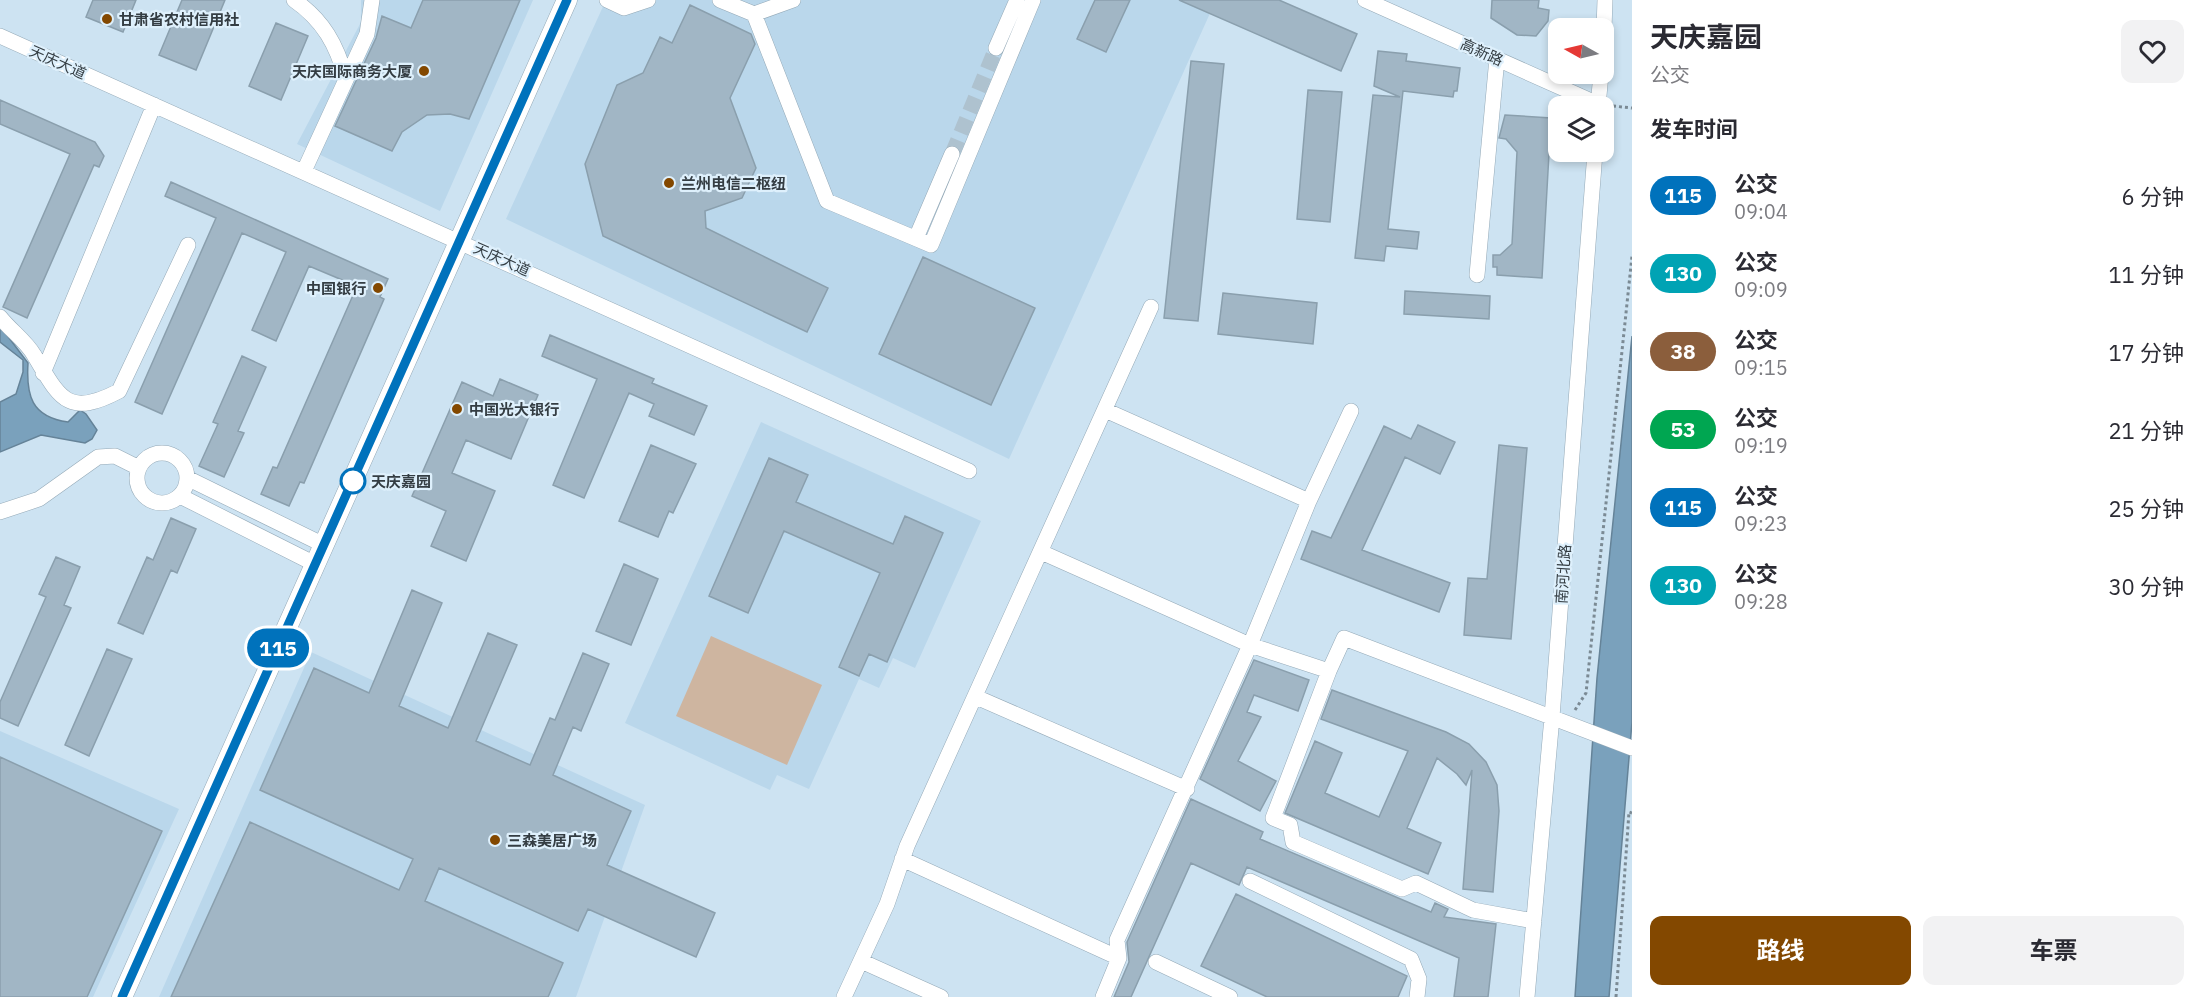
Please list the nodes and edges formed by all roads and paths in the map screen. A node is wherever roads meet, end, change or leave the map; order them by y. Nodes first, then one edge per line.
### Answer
1 (294, 0) edge
2 (372, 0) edge
3 (567, 0) edge
4 (607, 0) edge
5 (648, 0) edge
6 (720, 0) edge
7 (792, 0) edge
8 (1017, 0) edge
9 (1033, 0) edge
10 (1365, 0) edge
11 (1605, 0) edge
12 (754, 14) junction
13 (1604, 18) edge
14 (0, 36) edge
15 (996, 48) tunnel mouth
16 (1497, 58) junction
17 (346, 79) junction
18 (1579, 96) edge
19 (154, 105) junction
20 (1614, 106) edge
21 (1632, 108) edge
22 (952, 154) tunnel mouth
23 (1594, 162) edge
24 (304, 171) junction
25 (916, 238) junction
26 (460, 240) junction
27 (188, 245) dead end
28 (1632, 256) edge
29 (1477, 275) dead end
30 (1151, 307) dead end
31 (0, 317) edge
32 (43, 373) junction
33 (1105, 410) junction
34 (1351, 411) dead end
35 (139, 468) junction
36 (969, 471) dead end
37 (187, 478) junction
38 (180, 496) junction
39 (1309, 501) junction
40 (0, 512) edge
41 (324, 545) junction
42 (1041, 552) junction
43 (315, 564) junction
44 (1250, 645) junction
45 (1329, 671) junction
46 (976, 697) junction
47 (1564, 723) junction
48 (1632, 748) edge
49 (1187, 789) junction
50 (1632, 813) edge
51 (902, 859) junction
52 (1250, 881) dead end
53 (1534, 921) junction
54 (1119, 958) junction
55 (861, 960) junction
56 (1156, 962) dead end
57 (122, 997) edge
58 (844, 997) edge
59 (940, 997) edge
60 (1103, 997) edge
61 (1230, 997) edge
62 (1417, 997) edge
63 (1527, 997) edge
64 (1616, 997) edge

1 - 17 street
2 - 17 street
3 - 26 main road
4 - 5 street
6 - 12 street
7 - 12 street
8 - 15 street
9 - 25 street
10 - 16 street, 高新路
11 - 13 street
12 - 25 street
14 - 19 street, 天庆大道
16 - 18 street, 高新路
16 - 29 street
17 - 24 street
19 - 24 street, 天庆大道
19 - 32 street
20 - 21 path
22 - 25 street
23 - 47 street, 南河北路
24 - 26 street, 天庆大道
26 - 36 street, 天庆大道
26 - 41 main road
27 - 32 street
28 - 47 path
30 - 33 street
31 - 32 street
33 - 39 street
33 - 42 street
34 - 39 street
35 - 37 street
35 - 38 street
35 - 40 street
37 - 38 street
37 - 41 street
38 - 43 street
39 - 44 street
41 - 43 main road
42 - 44 street
42 - 46 street
43 - 57 main road
44 - 45 street
44 - 49 street
45 - 47 street
45 - 53 street
46 - 49 street
46 - 51 street
47 - 48 street
47 - 53 street, 南河北路
49 - 54 street
50 - 64 path
51 - 54 street
51 - 55 street
52 - 62 street
53 - 63 street, 南河北路
54 - 60 street
55 - 58 street
55 - 59 street
56 - 61 street

